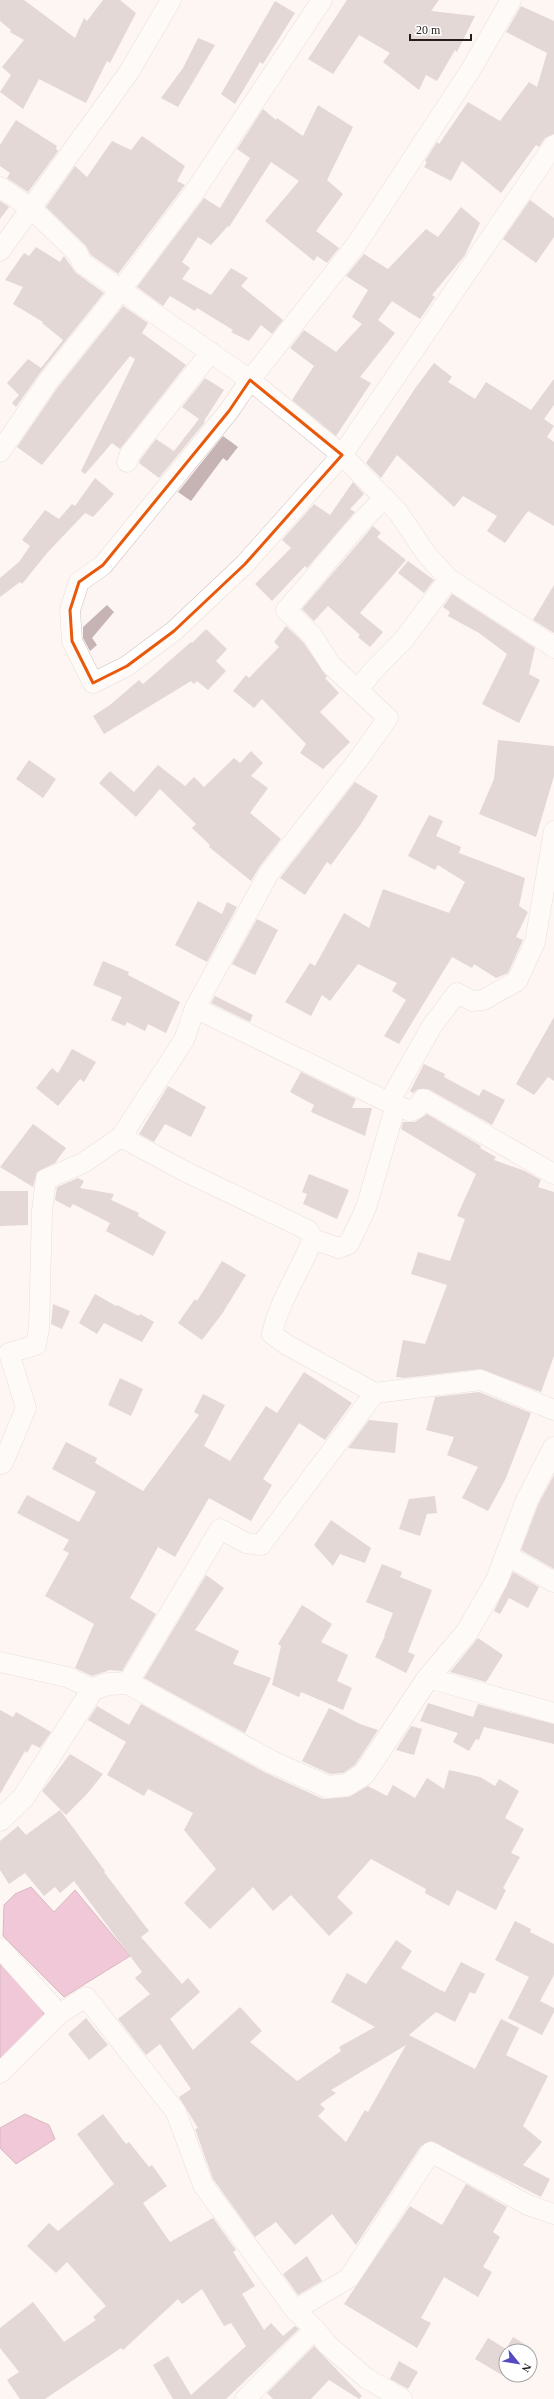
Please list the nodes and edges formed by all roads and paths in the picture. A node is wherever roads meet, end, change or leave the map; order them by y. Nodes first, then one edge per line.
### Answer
1 (171, 0) edge
2 (322, 0) edge
3 (511, 0) edge
4 (554, 145) edge
5 (0, 186) edge
6 (32, 209) junction
7 (0, 251) edge
8 (121, 290) junction
9 (211, 352) junction
10 (250, 380) junction
11 (0, 452) edge
12 (342, 455) junction
13 (128, 462) dead end
14 (385, 498) junction
15 (449, 579) junction
16 (554, 648) edge
17 (358, 690) junction
18 (554, 831) edge
19 (195, 1008) junction
20 (393, 1104) junction
21 (121, 1136) junction
22 (554, 1174) edge
23 (313, 1239) junction
24 (375, 1392) junction
25 (554, 1410) edge
26 (554, 1448) edge
27 (0, 1464) edge
28 (506, 1555) junction
29 (554, 1582) edge
30 (0, 1662) edge
31 (428, 1678) junction
32 (128, 1683) junction
33 (94, 1689) junction
34 (554, 1713) edge
35 (0, 1820) edge
36 (0, 1948) edge
37 (59, 2014) junction
38 (0, 2073) edge
39 (554, 2214) edge
40 (295, 2310) junction
41 (315, 2329) junction
42 (245, 2399) edge
43 (402, 2399) edge

1 - 6 street
2 - 8 street
3 - 10 street
4 - 12 street
5 - 6 street
6 - 7 street
6 - 8 street
8 - 9 street
8 - 11 street
9 - 10 street
9 - 13 street
10 - 12 street
10 - 12 street
12 - 14 street
14 - 15 street
14 - 17 street
15 - 16 street
15 - 17 street
17 - 19 street
18 - 20 street
19 - 20 street
19 - 21 street
20 - 22 street
20 - 23 street
21 - 23 street
21 - 27 street
23 - 24 street
24 - 25 street
24 - 32 street
26 - 28 street
28 - 29 street
28 - 31 street
30 - 33 street
31 - 32 street
31 - 34 street
32 - 33 street
33 - 35 street
36 - 37 street
37 - 38 street
37 - 40 street
39 - 40 street
40 - 41 street
41 - 42 street
41 - 43 street

